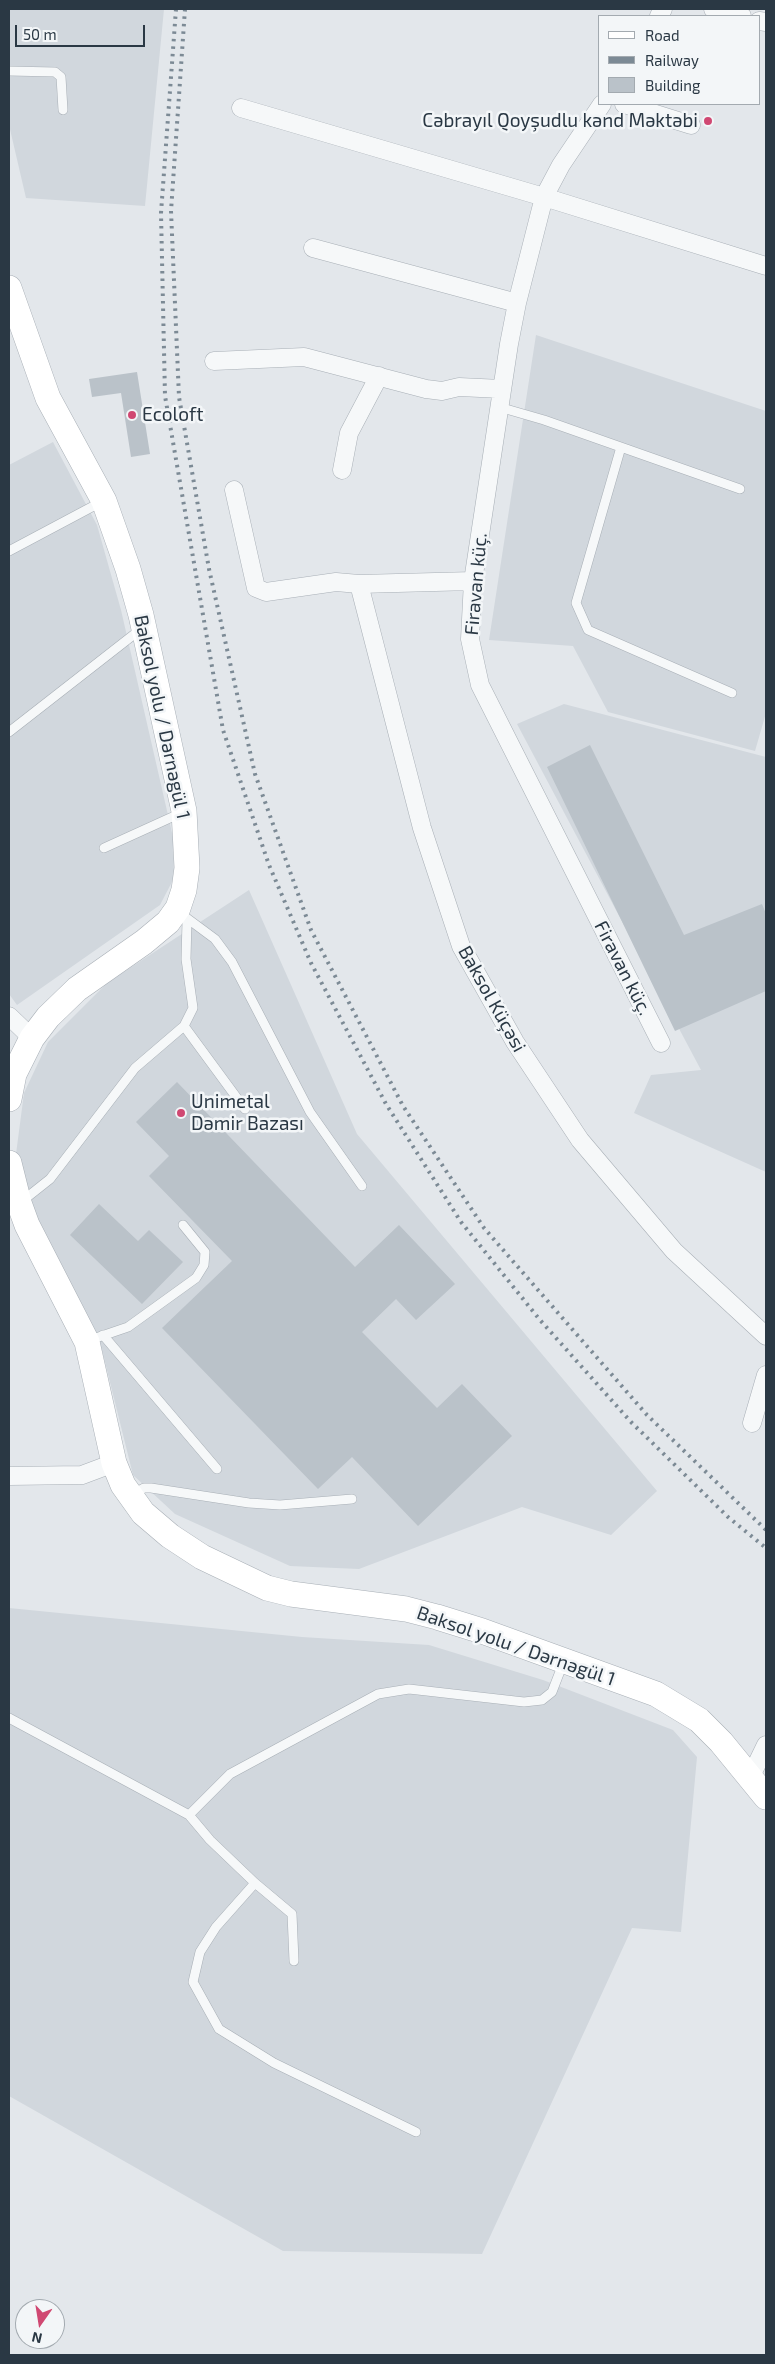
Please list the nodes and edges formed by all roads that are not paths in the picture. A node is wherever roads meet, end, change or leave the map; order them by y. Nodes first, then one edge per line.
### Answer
1 (713, 9) edge
2 (738, 15) edge
3 (9, 71) edge
4 (601, 105) edge
5 (627, 105) edge
6 (241, 108) dead end
7 (63, 110) dead end
8 (691, 125) dead end
9 (544, 197) junction
10 (313, 248) dead end
11 (766, 266) edge
12 (9, 288) edge
13 (517, 303) junction
14 (214, 361) dead end
15 (379, 376) junction
16 (502, 389) junction
17 (499, 407) junction
18 (621, 447) junction
19 (342, 470) dead end
20 (740, 489) dead end
21 (234, 490) dead end
22 (104, 501) junction
23 (9, 551) edge
24 (473, 582) junction
25 (359, 584) junction
26 (143, 628) junction
27 (732, 693) dead end
28 (9, 732) edge
29 (184, 811) junction
30 (104, 848) dead end
31 (182, 914) junction
32 (9, 1016) edge
33 (184, 1026) junction
34 (32, 1038) junction
35 (660, 1043) dead end
36 (9, 1099) edge
37 (245, 1109) dead end
38 (9, 1163) edge
39 (362, 1186) dead end
40 (19, 1203) junction
41 (183, 1226) dead end
42 (766, 1336) edge
43 (95, 1338) junction
44 (766, 1375) edge
45 (752, 1423) dead end
46 (114, 1463) junction
47 (217, 1469) dead end
48 (9, 1476) edge
49 (130, 1496) junction
50 (352, 1499) dead end
51 (564, 1661) junction
52 (9, 1718) edge
53 (766, 1745) edge
54 (750, 1778) junction
55 (766, 1797) edge
56 (189, 1815) junction
57 (255, 1884) junction
58 (294, 1961) dead end
59 (416, 2132) dead end

1 - 2 street
3 - 7 lane
4 - 9 street, Firavan küç.
5 - 8 street
6 - 9 street
9 - 11 street
9 - 13 street, Firavan küç.
10 - 13 street
12 - 22 main road, Baksol yolu / Dərnəgül 1
13 - 16 street, Firavan küç.
14 - 15 street
15 - 16 street
15 - 19 street
16 - 17 street, Firavan küç.
17 - 18 lane
17 - 24 street, Firavan küç.
18 - 20 lane
18 - 27 lane
21 - 25 street
22 - 23 lane
22 - 26 main road, Baksol yolu / Dərnəgül 1
24 - 25 street
24 - 35 street, Firavan küç.
25 - 42 street, Baksol Küçəsi
26 - 28 lane
26 - 29 main road, Baksol yolu / Dərnəgül 1
29 - 30 lane
29 - 31 main road, Baksol yolu / Dərnəgül 1
31 - 33 lane
31 - 34 main road, Baksol yolu / Dərnəgül 1
31 - 39 lane
32 - 34 street
33 - 37 lane
33 - 40 lane
34 - 36 main road, Baksol yolu / Dərnəgül 1
38 - 40 main road, Baksol yolu / Dərnəgül 1
40 - 43 main road, Baksol yolu / Dərnəgül 1
41 - 43 lane
43 - 46 main road, Baksol yolu / Dərnəgül 1
43 - 47 lane
44 - 45 street
46 - 48 street
46 - 49 main road, Baksol yolu / Dərnəgül 1
49 - 50 lane
49 - 51 main road, Baksol yolu / Dərnəgül 1
51 - 54 main road, Baksol yolu / Dərnəgül 1
51 - 56 lane
52 - 56 lane
53 - 54 street
54 - 55 main road, Baksol yolu / Dərnəgül 1
56 - 57 lane
57 - 58 lane
57 - 59 lane

